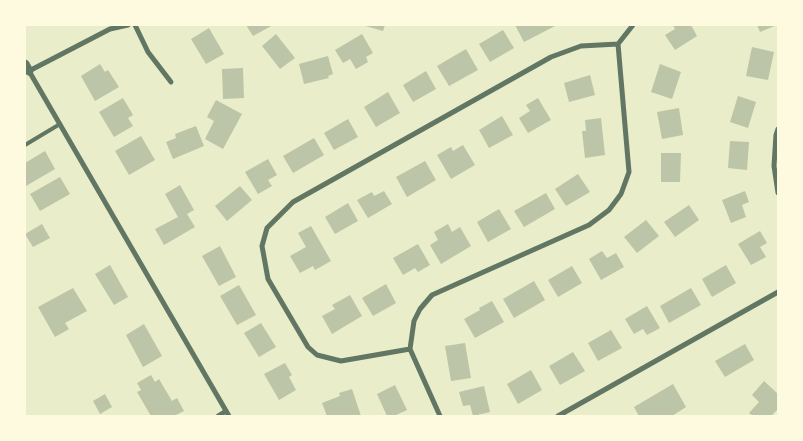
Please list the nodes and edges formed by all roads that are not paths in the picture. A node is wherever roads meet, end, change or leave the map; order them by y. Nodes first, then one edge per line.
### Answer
1 (128, 25) edge
2 (135, 25) edge
3 (633, 25) edge
4 (618, 44) junction
5 (27, 67) edge
6 (171, 82) dead end
7 (60, 124) junction
8 (778, 129) edge
9 (25, 145) edge
10 (778, 193) edge
11 (778, 292) edge
12 (410, 349) junction
13 (228, 414) edge
14 (218, 416) edge
15 (440, 416) edge
16 (558, 416) edge

1 - 5 street
2 - 6 street
3 - 4 street
4 - 12 street
4 - 12 street
5 - 7 street
7 - 9 lane
7 - 13 street
8 - 10 street
11 - 16 street
12 - 15 street
13 - 14 street

